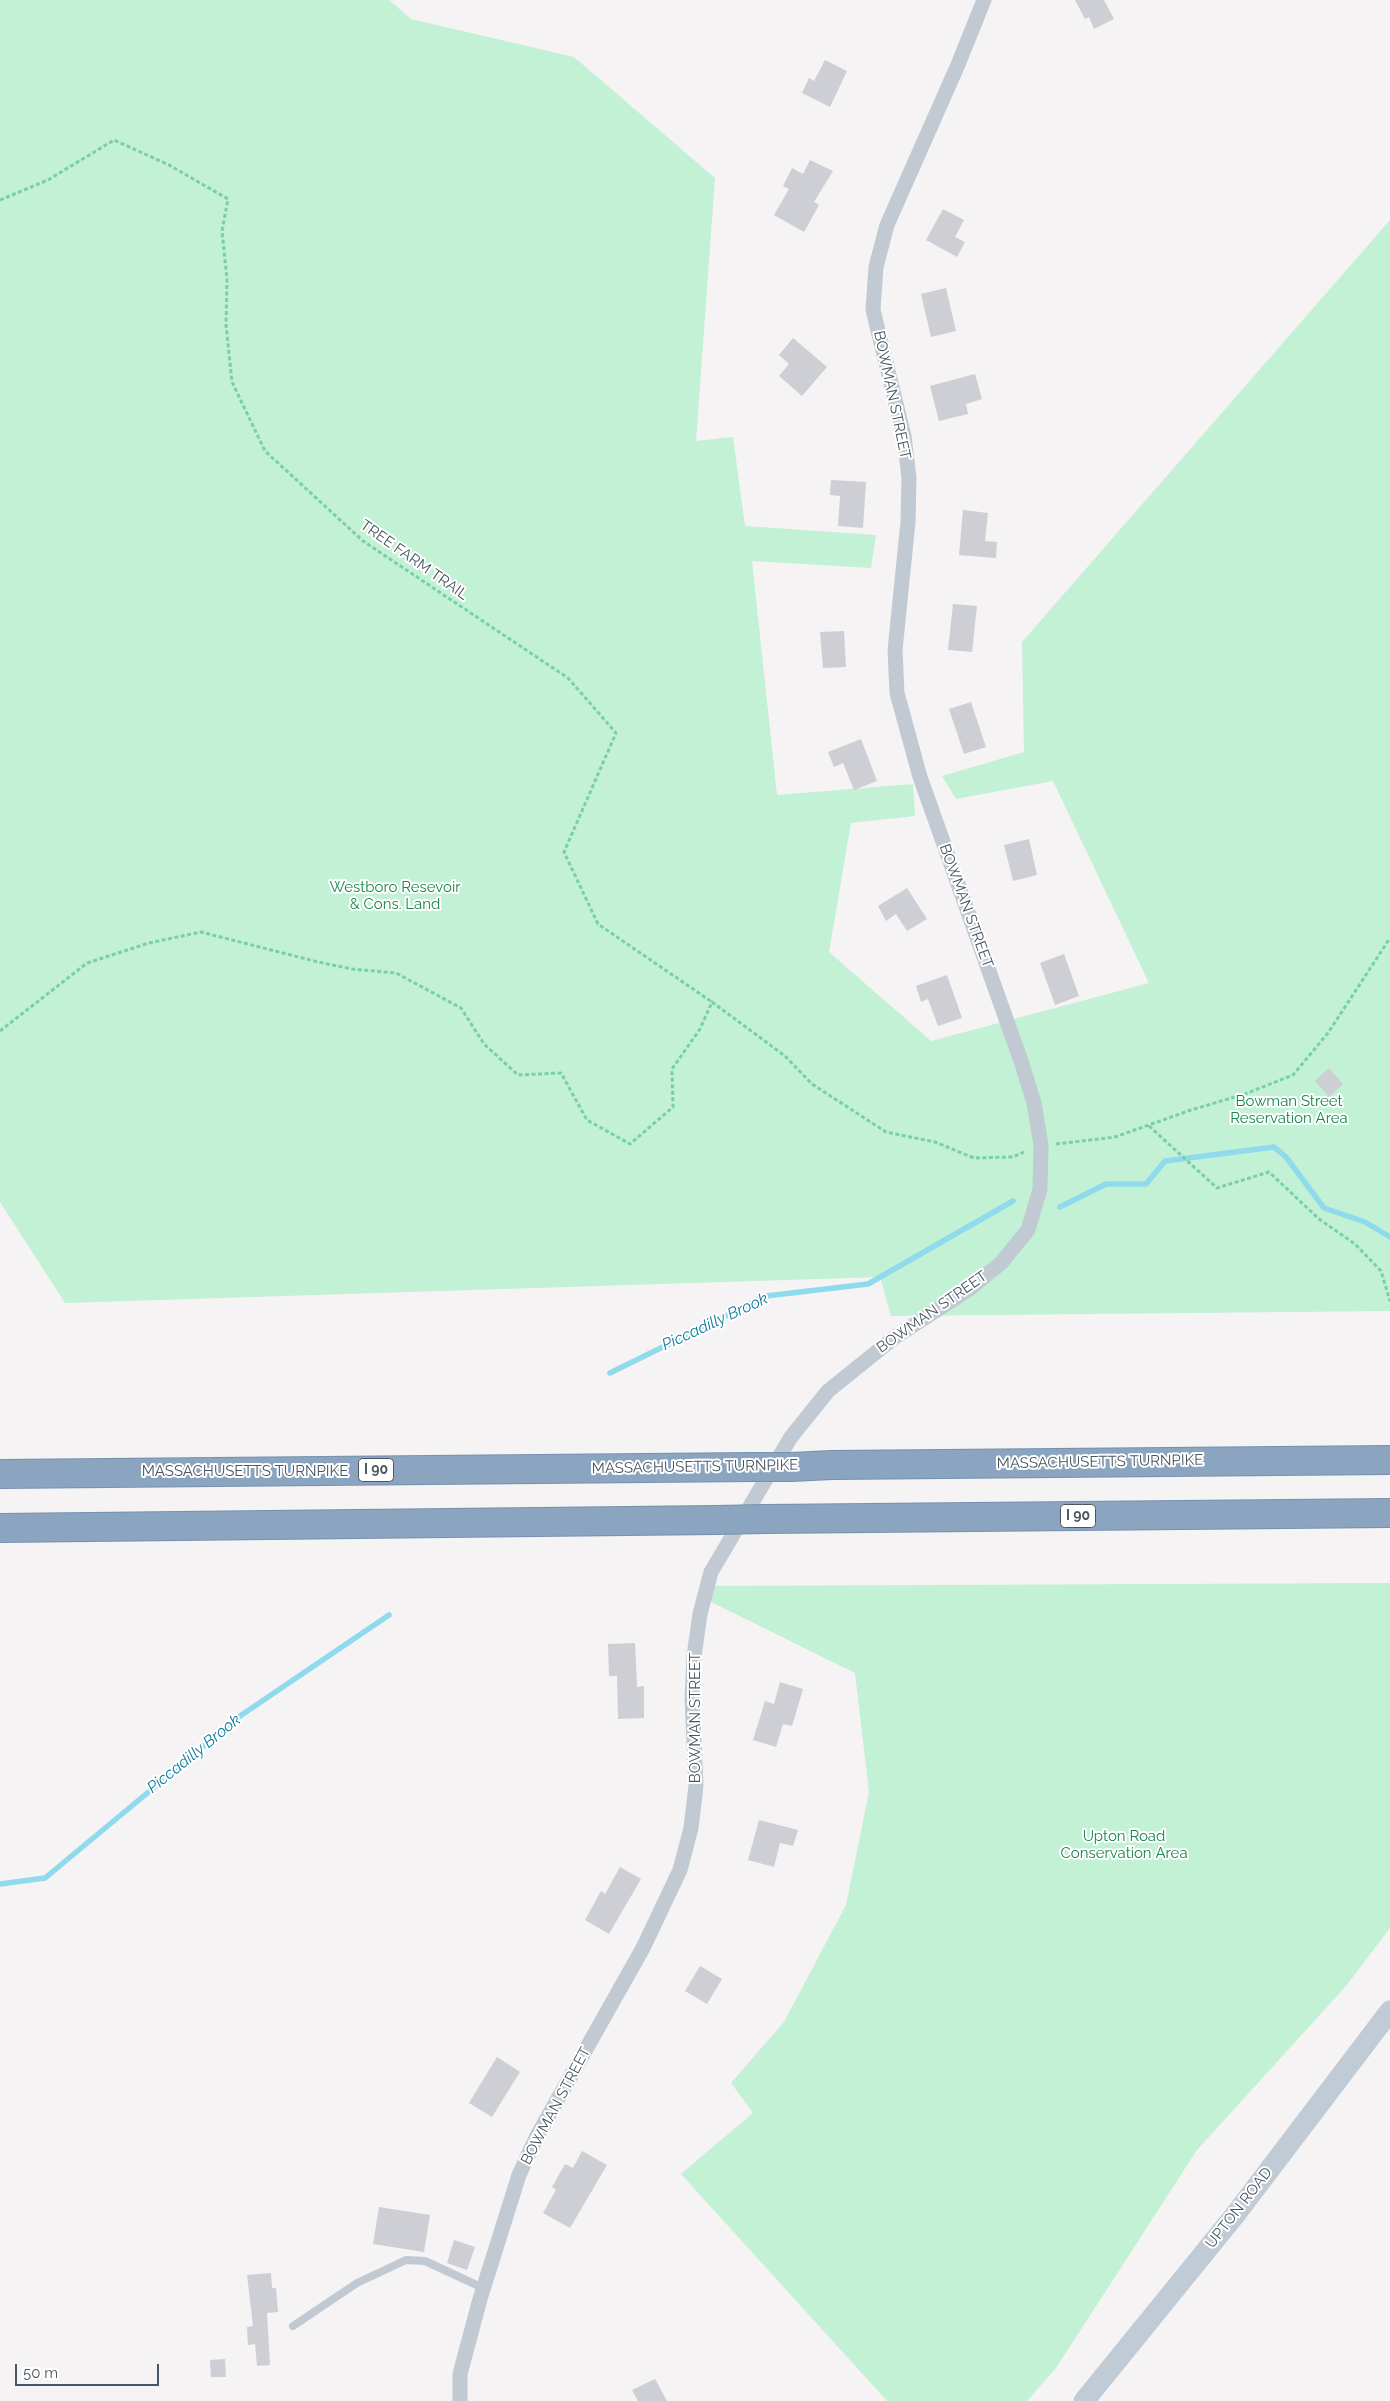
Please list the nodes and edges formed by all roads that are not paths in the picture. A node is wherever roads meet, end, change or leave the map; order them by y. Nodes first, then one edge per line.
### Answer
1 (984, 0) edge
2 (1390, 1460) edge
3 (0, 1474) edge
4 (1390, 1513) edge
5 (0, 1528) edge
6 (1390, 2011) edge
7 (483, 2288) junction
8 (293, 2326) dead end
9 (460, 2401) edge
10 (1084, 2401) edge

1 - 7 street, BOWMAN STREET
2 - 3 highway, MASSACHUSETTS TURNPIKE / I 90, bridge
4 - 5 highway, I 90, bridge
6 - 10 main road, UPTON ROAD
7 - 8 lane
7 - 9 street, BOWMAN STREET

